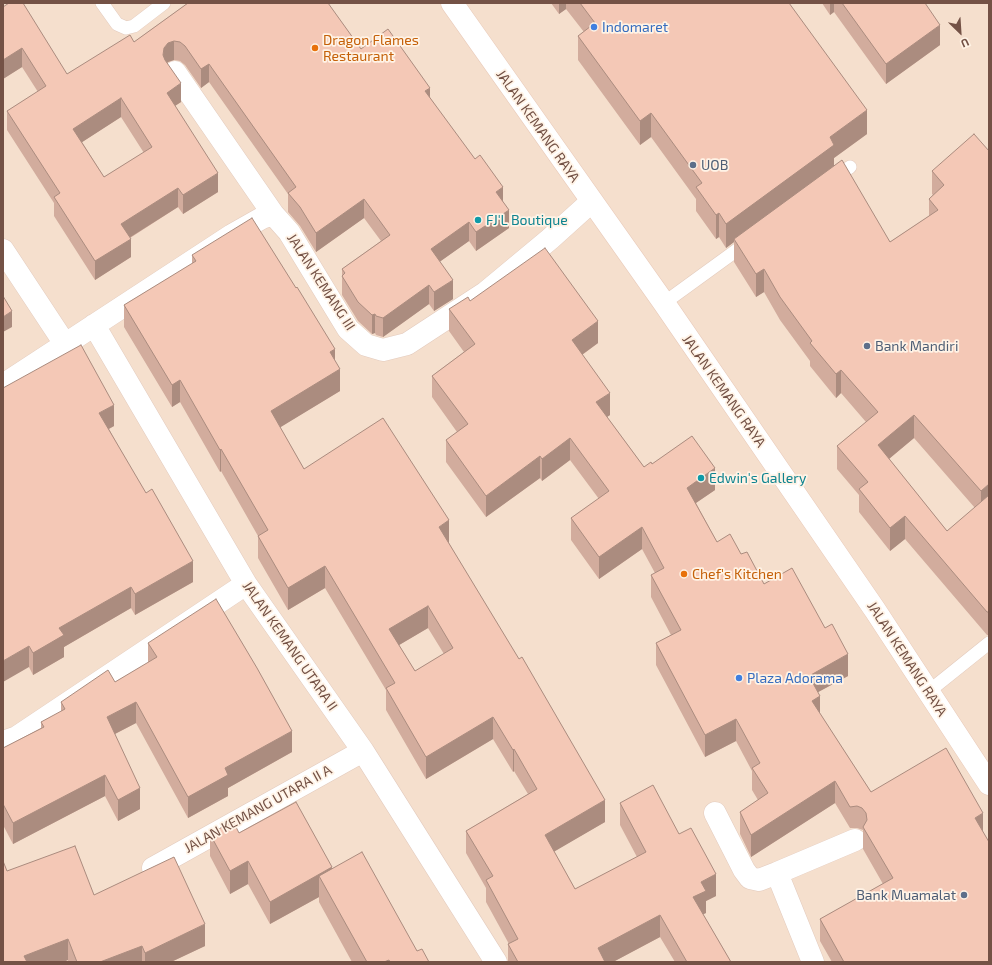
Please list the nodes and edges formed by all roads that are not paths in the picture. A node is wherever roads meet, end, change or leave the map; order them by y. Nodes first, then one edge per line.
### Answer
1 (102, 3) edge
2 (164, 3) edge
3 (452, 3) edge
4 (175, 72) edge
5 (850, 167) dead end
6 (824, 186) edge
7 (591, 202) junction
8 (273, 214) junction
9 (760, 233) edge
10 (3, 250) edge
11 (664, 303) junction
12 (94, 325) junction
13 (65, 344) junction
14 (3, 385) edge
15 (246, 584) junction
16 (989, 643) edge
17 (928, 692) junction
18 (3, 742) edge
19 (363, 751) junction
20 (989, 784) edge
21 (716, 813) dead end
22 (855, 840) dead end
23 (153, 868) edge
24 (777, 874) junction
25 (496, 962) edge
26 (813, 962) edge

1 - 2 lane
3 - 7 street, JALAN KEMANG RAYA
4 - 8 street, JALAN KEMANG III
5 - 6 lane
7 - 8 street, JALAN KEMANG III
7 - 11 street, JALAN KEMANG RAYA
8 - 12 street
9 - 11 lane
10 - 13 street
11 - 17 street, JALAN KEMANG RAYA
12 - 13 street
12 - 15 street, JALAN KEMANG UTARA II
13 - 14 street
15 - 18 street
15 - 19 street, JALAN KEMANG UTARA II
16 - 17 lane
17 - 20 street, JALAN KEMANG RAYA
19 - 23 street, JALAN KEMANG UTARA II A
19 - 25 street, JALAN KEMANG UTARA II
21 - 24 street
22 - 24 street
24 - 26 street

